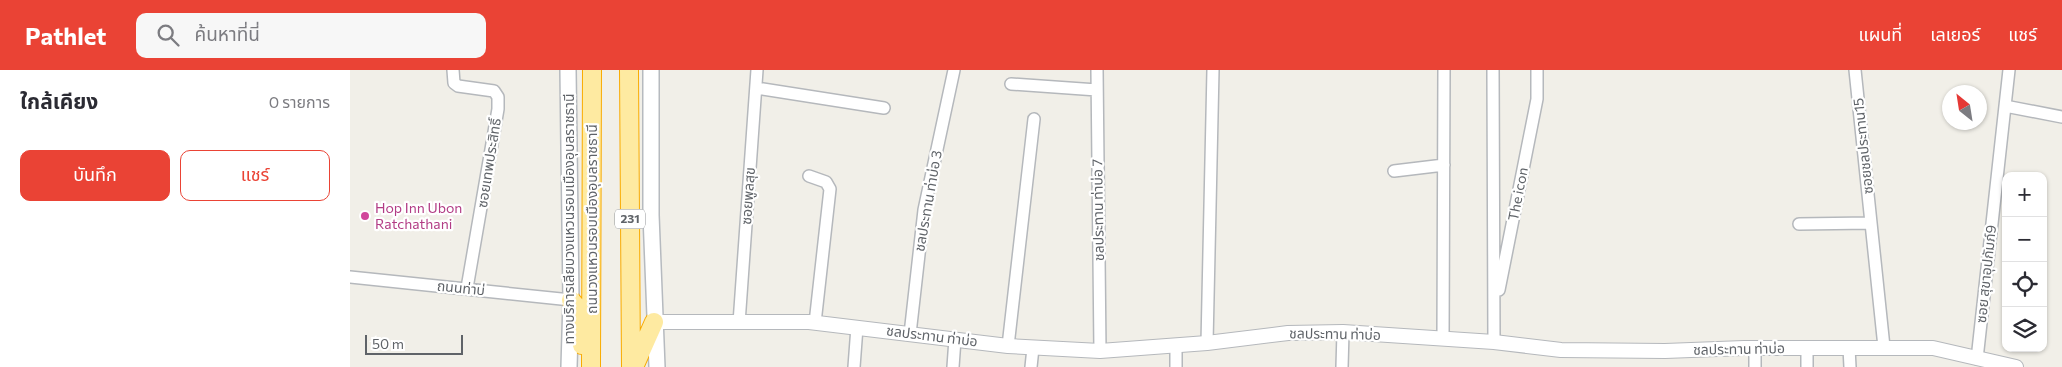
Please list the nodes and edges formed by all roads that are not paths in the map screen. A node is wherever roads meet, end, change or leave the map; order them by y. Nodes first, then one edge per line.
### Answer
1 (453, 70) edge
2 (568, 70) edge
3 (592, 70) edge
4 (629, 70) edge
5 (651, 70) edge
6 (757, 70) edge
7 (954, 70) edge
8 (1097, 70) edge
9 (1213, 70) edge
10 (1444, 70) edge
11 (1493, 70) edge
12 (1537, 70) edge
13 (1855, 70) edge
14 (2008, 70) edge
15 (1010, 84) dead end
16 (756, 88) junction
17 (1097, 90) junction
18 (2005, 106) junction
19 (884, 108) dead end
20 (2062, 117) edge
21 (1034, 119) dead end
22 (1444, 165) junction
23 (1394, 170) dead end
24 (809, 176) dead end
25 (1870, 223) junction
26 (1799, 224) dead end
27 (350, 277) edge
28 (467, 288) junction
29 (571, 300) junction
30 (1494, 317) junction
31 (654, 322) junction
32 (739, 323) junction
33 (815, 323) junction
34 (857, 327) junction
35 (1343, 332) junction
36 (910, 334) junction
37 (1443, 338) junction
38 (955, 340) junction
39 (1494, 342) junction
40 (1207, 343) junction
41 (1176, 345) junction
42 (1008, 346) junction
43 (1884, 347) junction
44 (1033, 348) junction
45 (1755, 348) junction
46 (1807, 348) junction
47 (1849, 348) junction
48 (1100, 351) junction
49 (1977, 359) junction
50 (569, 367) edge
51 (590, 367) edge
52 (632, 367) edge
53 (657, 367) edge
54 (854, 367) edge
55 (953, 367) edge
56 (1031, 367) edge
57 (1176, 367) edge
58 (1342, 367) edge
59 (1755, 367) edge
60 (1807, 367) edge
61 (1850, 367) edge
62 (2016, 367) edge

1 - 28 street, ซอยเทพประสิทธิ์
2 - 29 main road, ทางบริการเลียบวงแหวนรอบเมืองอุบลราชธานี
3 - 51 highway, ถนนวงแหวนรอบเมืองอุบลราชธานี
4 - 52 highway, 231
5 - 31 main road
6 - 16 street, ซอยพูลสุข
7 - 36 street, ชลประทาน ท่าบ่อ 3
8 - 17 street, ชลประทาน ท่าบ่อ 7
9 - 40 street
10 - 22 street
11 - 30 street, The icon
12 - 30 street, The icon
13 - 25 street, ซอยชลประทาน15
14 - 18 street, ซอย สุขาอุปกัมภ์9
15 - 17 street
16 - 19 street
16 - 32 street, ซอยพูลสุข
17 - 48 street, ชลประทาน ท่าบ่อ 7
18 - 20 street
18 - 49 street, ซอย สุขาอุปกัมภ์9
21 - 42 street
22 - 23 street
22 - 37 street
24 - 33 street
25 - 26 street
25 - 43 street, ซอยชลประทาน15
27 - 28 street, ถนนท่าบ่
28 - 29 street, ถนนท่าบ่
29 - 50 main road, ทางบริการเลียบวงแหวนรอบเมืองอุบลราชธานี
29 - 51 highway
30 - 39 street, The icon
31 - 32 street, ชลประทาน ท่าบ่อ
31 - 52 highway
31 - 53 main road
32 - 33 street, ชลประทาน ท่าบ่อ
33 - 34 street, ชลประทาน ท่าบ่อ
34 - 36 street, ชลประทาน ท่าบ่อ
34 - 54 street
35 - 37 street, ชลประทาน ท่าบ่อ
35 - 40 street, ชลประทาน ท่าบ่อ
35 - 58 street
36 - 38 street, ชลประทาน ท่าบ่อ
37 - 39 street, ชลประทาน ท่าบ่อ
38 - 42 street, ชลประทาน ท่าบ่อ
38 - 55 street
39 - 45 street, ชลประทาน ท่าบ่อ
40 - 41 street, ชลประทาน ท่าบ่อ
41 - 48 street, ชลประทาน ท่าบ่อ
41 - 57 street
42 - 44 street, ชลประทาน ท่าบ่อ
43 - 47 street, ชลประทาน ท่าบ่อ
43 - 49 street, ชลประทาน ท่าบ่อ
44 - 48 street, ชลประทาน ท่าบ่อ
44 - 56 street
45 - 46 street, ชลประทาน ท่าบ่อ
45 - 59 street
46 - 47 street, ชลประทาน ท่าบ่อ
46 - 60 street
47 - 61 street
49 - 62 street, ชลประทาน ท่าบ่อ

